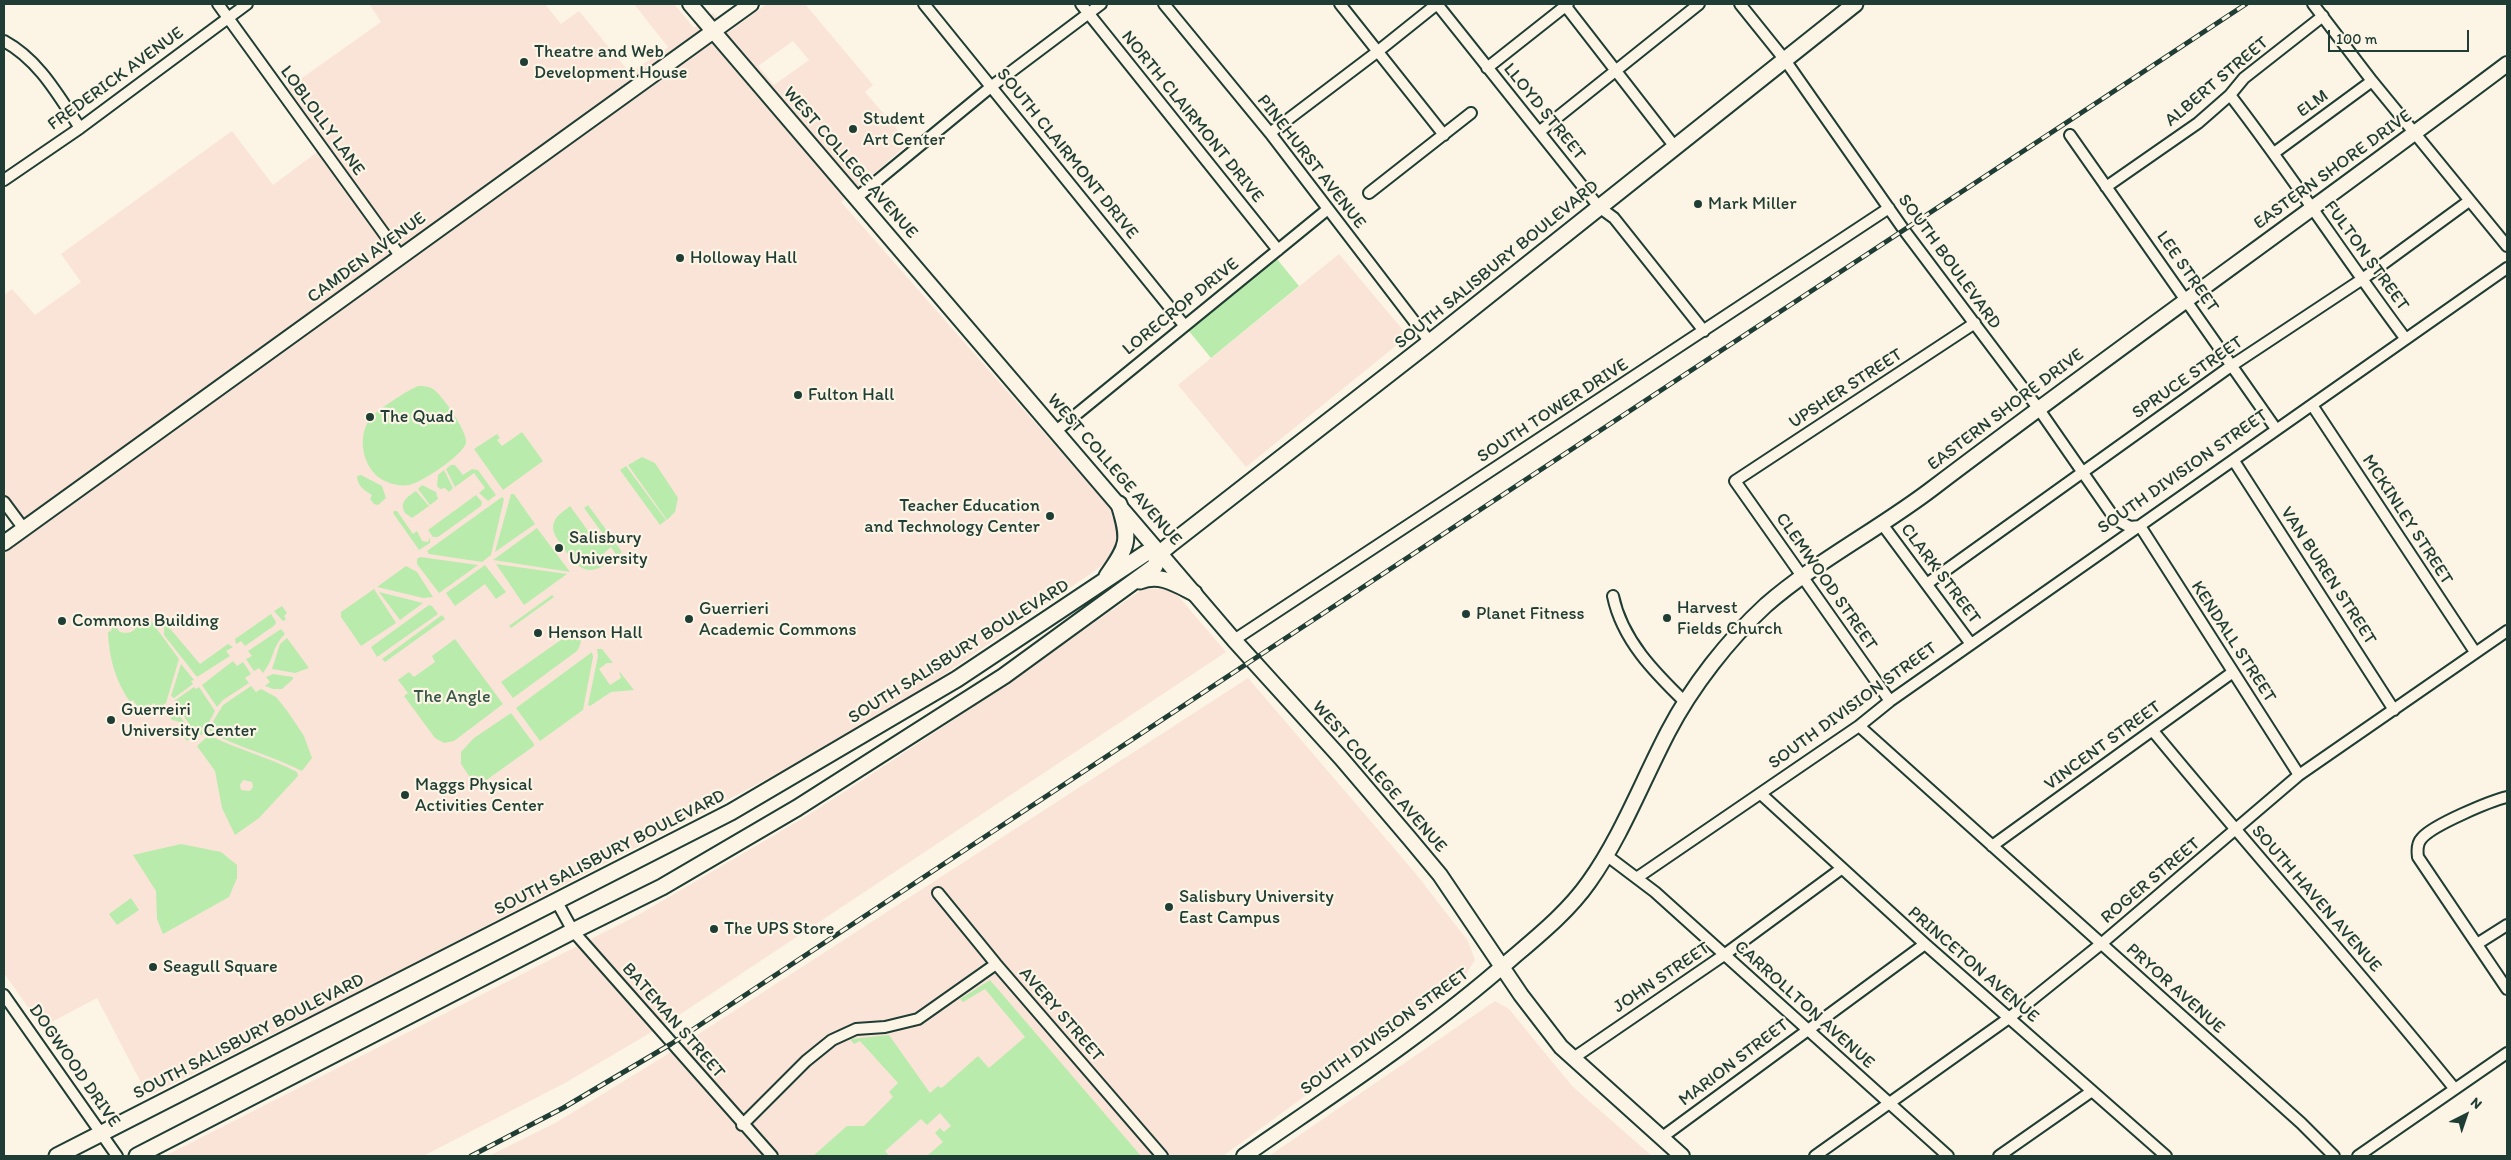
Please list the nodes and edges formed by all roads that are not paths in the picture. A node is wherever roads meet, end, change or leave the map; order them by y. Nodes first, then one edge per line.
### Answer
1 (218, 4) edge
2 (247, 4) edge
3 (690, 4) edge
4 (751, 4) edge
5 (924, 4) edge
6 (1081, 4) edge
7 (1101, 4) edge
8 (1164, 4) edge
9 (1340, 4) edge
10 (1437, 4) edge
11 (1566, 4) edge
12 (1699, 4) edge
13 (1740, 4) edge
14 (1855, 4) edge
15 (2313, 4) edge
16 (1088, 13) junction
17 (2323, 16) junction
18 (227, 17) junction
19 (713, 32) junction
20 (4, 41) edge
21 (1377, 52) junction
22 (1784, 60) junction
23 (2507, 64) edge
24 (1487, 68) junction
25 (1615, 71) junction
26 (2372, 81) junction
27 (992, 86) junction
28 (2230, 95) junction
29 (1471, 113) dead end
30 (80, 128) junction
31 (1539, 132) junction
32 (1270, 133) junction
33 (2416, 133) junction
34 (1444, 134) junction
35 (2070, 135) dead end
36 (1675, 146) junction
37 (2274, 153) junction
38 (4, 180) edge
39 (2106, 187) junction
40 (1369, 194) dead end
41 (856, 198) junction
42 (2469, 201) junction
43 (1599, 207) junction
44 (1890, 208) junction
45 (2312, 208) junction
46 (1328, 209) junction
47 (2507, 246) edge
48 (1278, 250) junction
49 (401, 257) junction
50 (2507, 268) edge
51 (2361, 280) junction
52 (2188, 301) junction
53 (1975, 323) junction
54 (1184, 325) junction
55 (1704, 331) junction
56 (2406, 338) junction
57 (1430, 342) junction
58 (2231, 366) junction
59 (2312, 405) junction
60 (2038, 408) junction
61 (2276, 429) junction
62 (1056, 431) junction
63 (2234, 461) junction
64 (2082, 474) junction
65 (1735, 481) joint
66 (4, 502) edge
67 (1119, 504) junction
68 (1882, 524) junction
69 (2140, 526) junction
70 (24, 529) junction
71 (4, 543) edge
72 (1160, 552) junction
73 (1803, 577) junction
74 (1101, 583) junction
75 (1928, 583) junction
76 (1129, 586) junction
77 (1194, 593) junction
78 (1614, 596) dead end
79 (2507, 631) edge
80 (1234, 640) junction
81 (1972, 644) junction
82 (2475, 652) junction
83 (2233, 672) junction
84 (957, 679) junction
85 (1890, 701) junction
86 (1686, 703) junction
87 (2394, 710) junction
88 (1859, 726) junction
89 (2152, 731) junction
90 (910, 736) junction
91 (2299, 775) junction
92 (1761, 794) junction
93 (2507, 796) edge
94 (2235, 830) junction
95 (1992, 846) junction
96 (1606, 855) junction
97 (1841, 869) junction
98 (1638, 877) junction
99 (938, 893) dead end
100 (557, 902) junction
101 (2507, 925) edge
102 (573, 931) junction
103 (1925, 944) junction
104 (2101, 944) junction
105 (2477, 944) junction
106 (1724, 955) junction
107 (996, 964) junction
108 (1503, 966) junction
109 (2507, 989) edge
110 (4, 995) edge
111 (2009, 1018) junction
112 (1807, 1030) junction
113 (2507, 1054) edge
114 (1572, 1059) junction
115 (2454, 1088) junction
116 (2092, 1091) junction
117 (1889, 1105) junction
118 (742, 1125) junction
119 (102, 1133) junction
120 (1661, 1138) junction
121 (58, 1156) edge
122 (118, 1156) edge
123 (137, 1156) edge
124 (772, 1156) edge
125 (1162, 1156) edge
126 (1244, 1156) edge
127 (1682, 1156) edge
128 (1815, 1156) edge
129 (1948, 1156) edge
130 (1999, 1156) edge
131 (2166, 1156) edge
132 (2334, 1156) edge
133 (2358, 1156) edge

1 - 18 street, LOBLOLLY LANE
2 - 18 street, FREDERICK AVENUE
3 - 19 street, WEST COLLEGE AVENUE
4 - 19 street, CAMDEN AVENUE
5 - 27 street, SOUTH CLAIRMONT DRIVE
6 - 16 street, NORTH CLAIRMONT DRIVE
7 - 16 street
8 - 32 street, PINEHURST AVENUE
9 - 21 street
10 - 21 street
10 - 24 street, LLOYD STREET
11 - 24 street
11 - 25 street
12 - 25 street
13 - 22 street, SOUTH BOULEVARD
14 - 22 main road, SOUTH SALISBURY BOULEVARD
15 - 17 street
16 - 27 street
16 - 48 street, NORTH CLAIRMONT DRIVE
17 - 26 street
17 - 28 street, ALBERT STREET
18 - 30 street, FREDERICK AVENUE
18 - 49 street, LOBLOLLY LANE
19 - 41 street, WEST COLLEGE AVENUE
19 - 49 street, CAMDEN AVENUE
20 - 30 street
21 - 32 street
21 - 34 street
22 - 36 main road, SOUTH SALISBURY BOULEVARD
22 - 44 street, SOUTH BOULEVARD
23 - 33 street, EASTERN SHORE DRIVE
24 - 31 street, LLOYD STREET
25 - 31 street
25 - 36 street
26 - 33 street
26 - 37 street, ELM
27 - 41 street
27 - 54 street, SOUTH CLAIRMONT DRIVE
28 - 37 street, FULTON STREET
28 - 39 street, ALBERT STREET
29 - 34 street
30 - 38 street, FREDERICK AVENUE
31 - 43 street, LLOYD STREET
32 - 46 street, PINEHURST AVENUE
33 - 42 street
33 - 45 street, EASTERN SHORE DRIVE
34 - 40 street
35 - 39 street, LEE STREET
36 - 43 main road, SOUTH SALISBURY BOULEVARD
37 - 45 street, FULTON STREET
39 - 52 street, LEE STREET
41 - 62 street, WEST COLLEGE AVENUE
42 - 47 street
42 - 51 street, SPRUCE STREET
43 - 55 street, LLOYD STREET
43 - 57 main road, SOUTH SALISBURY BOULEVARD
44 - 53 street, SOUTH BOULEVARD
44 - 55 street, SOUTH TOWER DRIVE
45 - 51 street, FULTON STREET
45 - 52 street, EASTERN SHORE DRIVE
46 - 48 street, LORECROP DRIVE
46 - 57 street, PINEHURST AVENUE
48 - 54 street, LORECROP DRIVE
49 - 70 street, CAMDEN AVENUE
50 - 56 street, SOUTH DIVISION STREET
51 - 56 street, FULTON STREET
51 - 58 street, SPRUCE STREET
52 - 58 street, LEE STREET
52 - 60 street, EASTERN SHORE DRIVE
53 - 60 street, SOUTH BOULEVARD
53 - 65 street, UPSHER STREET
54 - 62 street, LORECROP DRIVE
55 - 80 street, SOUTH TOWER DRIVE
56 - 59 street, SOUTH DIVISION STREET
57 - 72 main road, SOUTH SALISBURY BOULEVARD
58 - 61 street, LEE STREET
58 - 64 street, SPRUCE STREET
59 - 61 street, SOUTH DIVISION STREET
59 - 82 street, MCKINLEY STREET
60 - 64 street, SOUTH BOULEVARD
60 - 68 street, EASTERN SHORE DRIVE
61 - 63 street, SOUTH DIVISION STREET
62 - 67 street, WEST COLLEGE AVENUE
63 - 69 street, SOUTH DIVISION STREET
63 - 87 street, VAN BUREN STREET
64 - 69 street, SOUTH BOULEVARD
64 - 75 street, SPRUCE STREET
65 - 73 street, CLEMWOOD STREET
66 - 70 street
67 - 72 street, WEST COLLEGE AVENUE
67 - 74 main road
68 - 73 street, EASTERN SHORE DRIVE
68 - 75 street, CLARK STREET
69 - 81 street, SOUTH DIVISION STREET
69 - 83 street, KENDALL STREET
70 - 71 street, CAMDEN AVENUE
72 - 74 main road, SOUTH SALISBURY BOULEVARD
72 - 76 main road, SOUTH SALISBURY BOULEVARD
72 - 77 street, WEST COLLEGE AVENUE
73 - 85 street, CLEMWOOD STREET
73 - 86 street, EASTERN SHORE DRIVE
74 - 84 main road, SOUTH SALISBURY BOULEVARD
75 - 81 street, CLARK STREET
76 - 77 main road
76 - 90 main road, SOUTH SALISBURY BOULEVARD
77 - 80 street, WEST COLLEGE AVENUE
78 - 86 street
79 - 82 street, ROGER STREET
80 - 108 street, WEST COLLEGE AVENUE
81 - 85 street, SOUTH DIVISION STREET
82 - 87 street, ROGER STREET
83 - 89 street, VINCENT STREET
83 - 91 street, KENDALL STREET
84 - 90 main road
84 - 100 main road, SOUTH SALISBURY BOULEVARD
85 - 88 street, SOUTH DIVISION STREET
86 - 96 street, EASTERN SHORE DRIVE
87 - 91 street, ROGER STREET
88 - 92 street, SOUTH DIVISION STREET
88 - 95 street, PRYOR AVENUE
89 - 94 street, SOUTH HAVEN AVENUE
89 - 95 street, VINCENT STREET
90 - 102 main road, SOUTH SALISBURY BOULEVARD
91 - 94 street, ROGER STREET
92 - 97 street, PRINCETON AVENUE
92 - 98 street, SOUTH DIVISION STREET
93 - 105 street
94 - 104 street, ROGER STREET
94 - 115 street, SOUTH HAVEN AVENUE
95 - 104 street, PRYOR AVENUE
96 - 98 street
96 - 108 street, SOUTH DIVISION STREET
97 - 103 street, PRINCETON AVENUE
97 - 106 street, JOHN STREET
98 - 106 street, CARROLLTON AVENUE
99 - 107 street, AVERY STREET
100 - 102 street, BATEMAN STREET
100 - 119 main road, SOUTH SALISBURY BOULEVARD
101 - 105 street
102 - 118 street, BATEMAN STREET
102 - 123 main road, SOUTH SALISBURY BOULEVARD
103 - 111 street, PRINCETON AVENUE
103 - 112 street, MARION STREET
104 - 111 street, ROGER STREET
104 - 132 street, PRYOR AVENUE
105 - 109 street
106 - 112 street, CARROLLTON AVENUE
106 - 114 street, JOHN STREET
107 - 118 street
107 - 125 street, AVERY STREET
108 - 114 street, WEST COLLEGE AVENUE
108 - 126 street, SOUTH DIVISION STREET
110 - 119 street, DOGWOOD DRIVE
111 - 116 street, PRINCETON AVENUE
111 - 117 street, ROGER STREET
112 - 117 street, CARROLLTON AVENUE
112 - 120 street, MARION STREET
113 - 115 street
114 - 120 street, WEST COLLEGE AVENUE
115 - 133 street
116 - 130 street
116 - 131 street, PRINCETON AVENUE
117 - 128 street, ROGER STREET
117 - 129 street, CARROLLTON AVENUE
118 - 124 street, BATEMAN STREET
119 - 121 main road, SOUTH SALISBURY BOULEVARD
119 - 122 street, DOGWOOD DRIVE
120 - 127 street, WEST COLLEGE AVENUE

